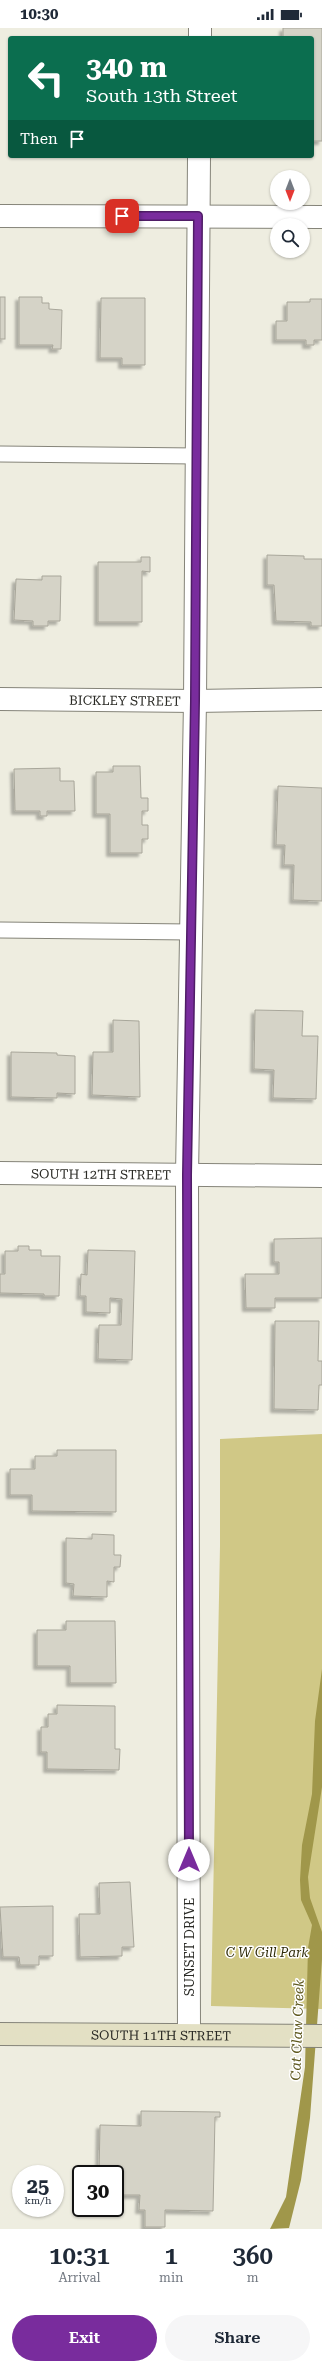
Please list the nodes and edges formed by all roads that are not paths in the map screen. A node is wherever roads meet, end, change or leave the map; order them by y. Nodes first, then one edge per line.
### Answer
1 (199, 158) edge
2 (0, 216) edge
3 (198, 216) junction
4 (322, 217) edge
5 (0, 454) edge
6 (197, 456) junction
7 (322, 698) edge
8 (0, 699) edge
9 (195, 701) junction
10 (0, 930) edge
11 (191, 932) junction
12 (0, 1173) edge
13 (187, 1175) junction
14 (322, 1176) edge
15 (0, 2034) edge
16 (189, 2035) junction
17 (322, 2036) edge

1 - 3 street, SUNSET DRIVE
2 - 3 street
3 - 4 street
3 - 6 street, SUNSET DRIVE
5 - 6 lane
6 - 9 street, SUNSET DRIVE
7 - 9 street, BICKLEY STREET
8 - 9 street, BICKLEY STREET
9 - 11 street, SUNSET DRIVE
10 - 11 lane
11 - 13 street, SUNSET DRIVE
12 - 13 street, SOUTH 12TH STREET
13 - 14 street, SOUTH 12TH STREET
13 - 16 street, SUNSET DRIVE
15 - 16 street, SOUTH 11TH STREET
16 - 17 street, SOUTH 11TH STREET

